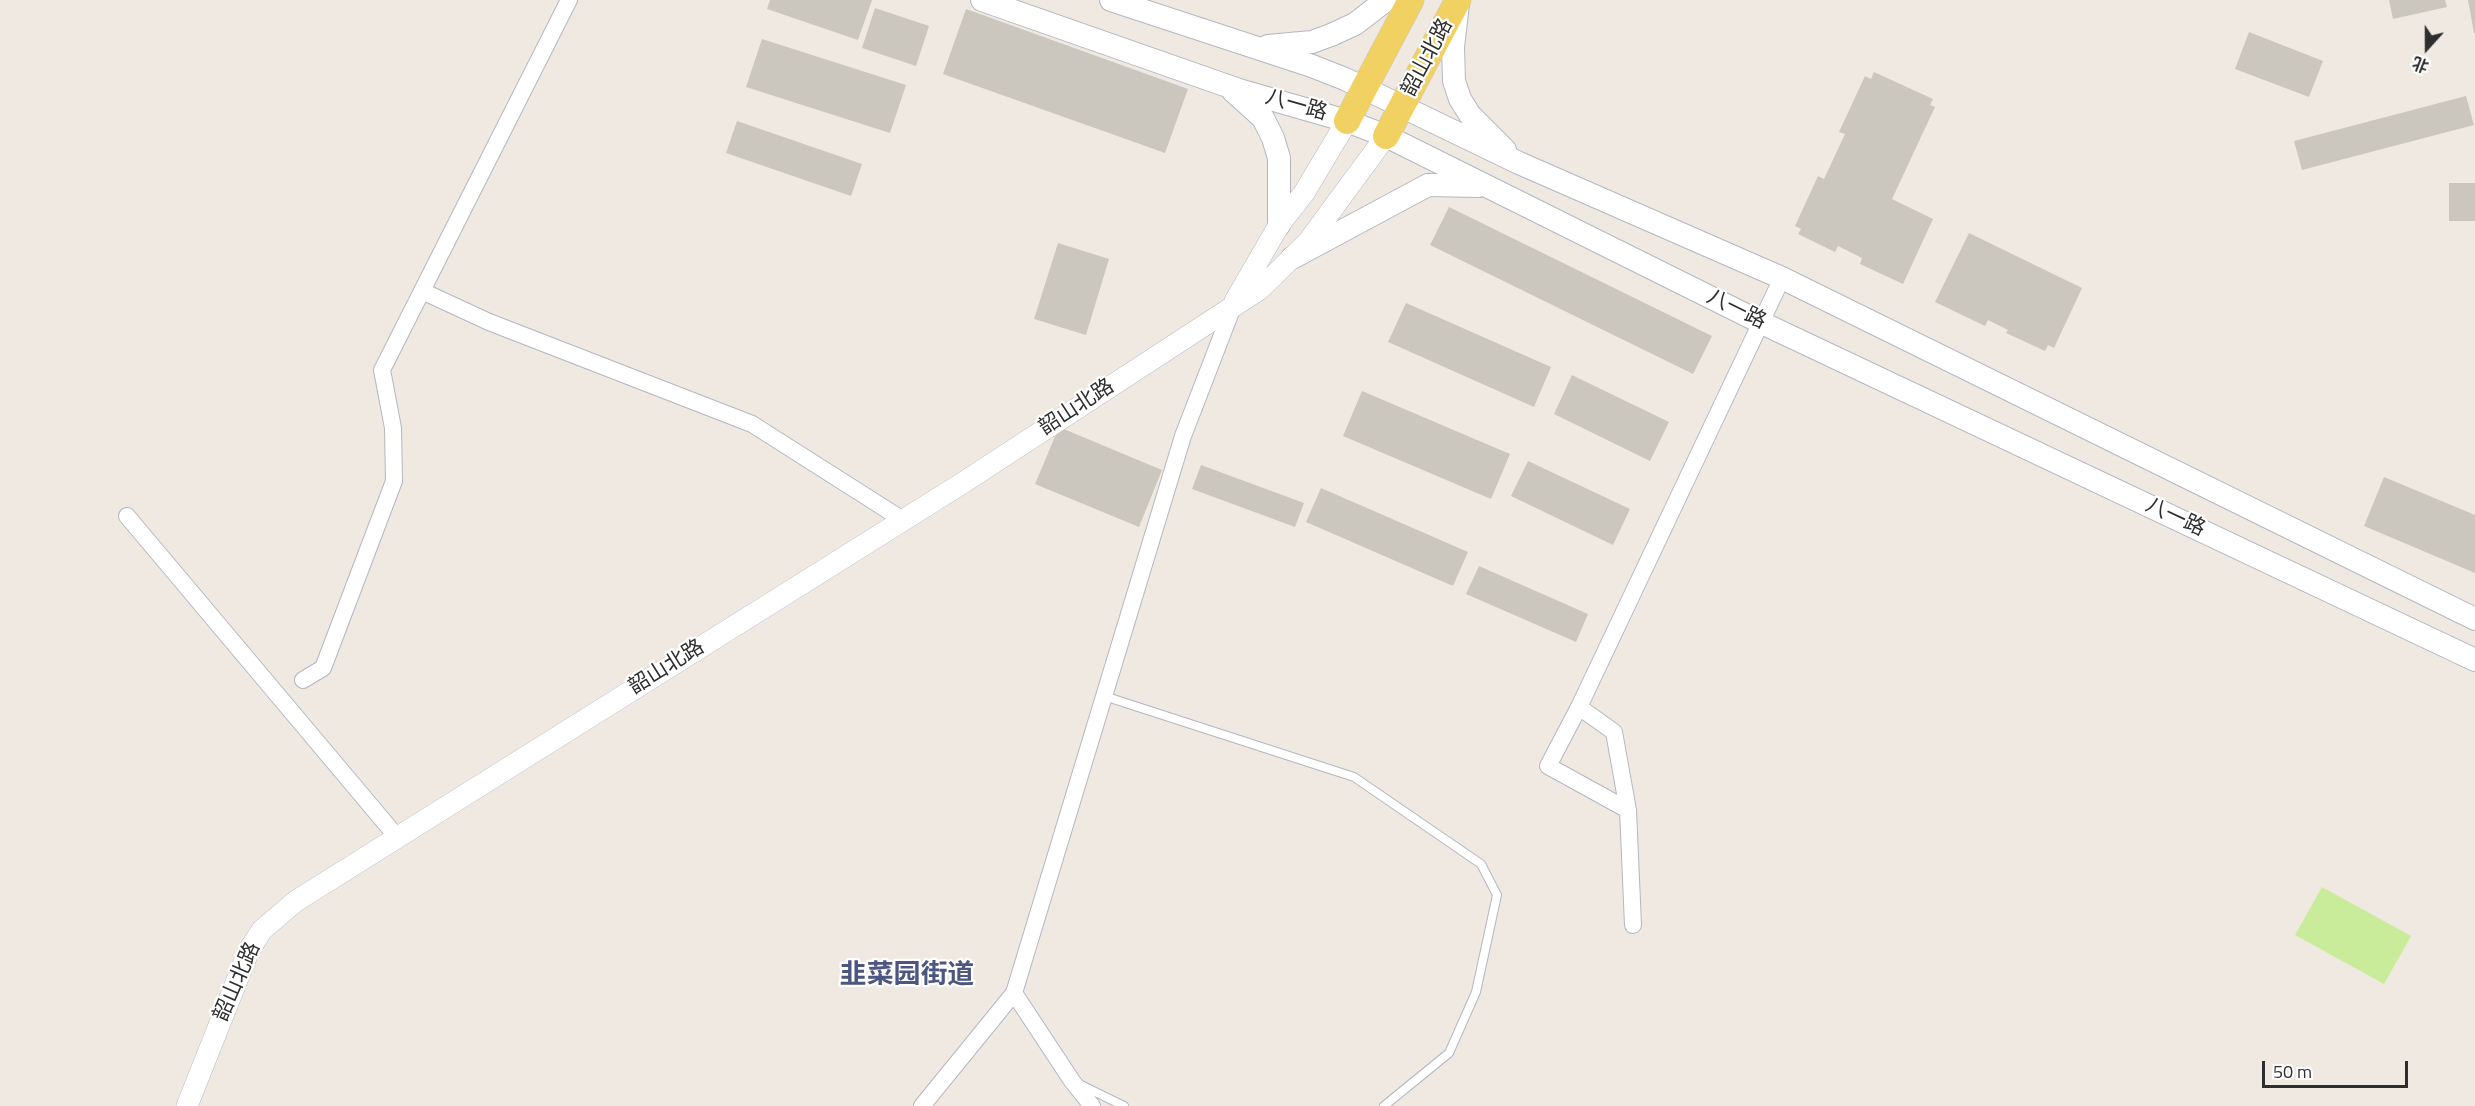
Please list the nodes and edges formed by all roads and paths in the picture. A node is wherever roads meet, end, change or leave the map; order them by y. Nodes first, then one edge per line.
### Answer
1 (569, 0) edge
2 (982, 0) edge
3 (1111, 0) edge
4 (1386, 0) edge
5 (1411, 0) edge
6 (1459, 0) edge
7 (1242, 43) junction
8 (1225, 85) junction
9 (1365, 89) junction
10 (1402, 107) junction
11 (1347, 121) junction
12 (1386, 136) junction
13 (1519, 163) junction
14 (1487, 186) junction
15 (1279, 225) junction
16 (1292, 258) junction
17 (1782, 278) junction
18 (422, 291) junction
19 (1234, 304) junction
20 (1762, 323) junction
21 (127, 516) dead end
22 (903, 520) junction
23 (2475, 619) edge
24 (2475, 660) edge
25 (303, 680) dead end
26 (1104, 696) junction
27 (1579, 707) junction
28 (1628, 810) junction
29 (397, 837) junction
30 (1634, 925) dead end
31 (1014, 993) junction
32 (1072, 1081) junction
33 (188, 1106) edge
34 (922, 1106) edge
35 (1092, 1106) edge
36 (1124, 1106) edge
37 (1384, 1106) edge

1 - 18 street
2 - 8 main road, 八一路
3 - 7 main road, 八一路
4 - 7 main road
5 - 9 main road, 韶山北路
6 - 10 main road, 韶山北路
6 - 13 main road
7 - 9 main road, 八一路
8 - 11 main road, 八一路
8 - 15 main road
9 - 10 main road, 八一路
9 - 11 main road, 韶山北路
10 - 12 main road, 韶山北路
10 - 13 main road, 八一路
11 - 12 main road, 八一路
11 - 15 street, 韶山北路
12 - 14 main road, 八一路
12 - 16 street, 韶山北路
13 - 17 main road, 八一路
14 - 16 main road
14 - 20 main road, 八一路
15 - 19 street, 韶山北路
16 - 19 street, 韶山北路
17 - 20 street
17 - 23 main road, 八一路
18 - 22 street
18 - 25 street
19 - 22 street, 韶山北路
19 - 26 street
20 - 24 main road, 八一路
20 - 27 street
21 - 29 street
22 - 29 street, 韶山北路
26 - 31 street
26 - 37 lane
27 - 28 street
27 - 28 street
28 - 30 street
29 - 33 street, 韶山北路
31 - 32 street
31 - 34 street
32 - 35 street
32 - 36 lane

